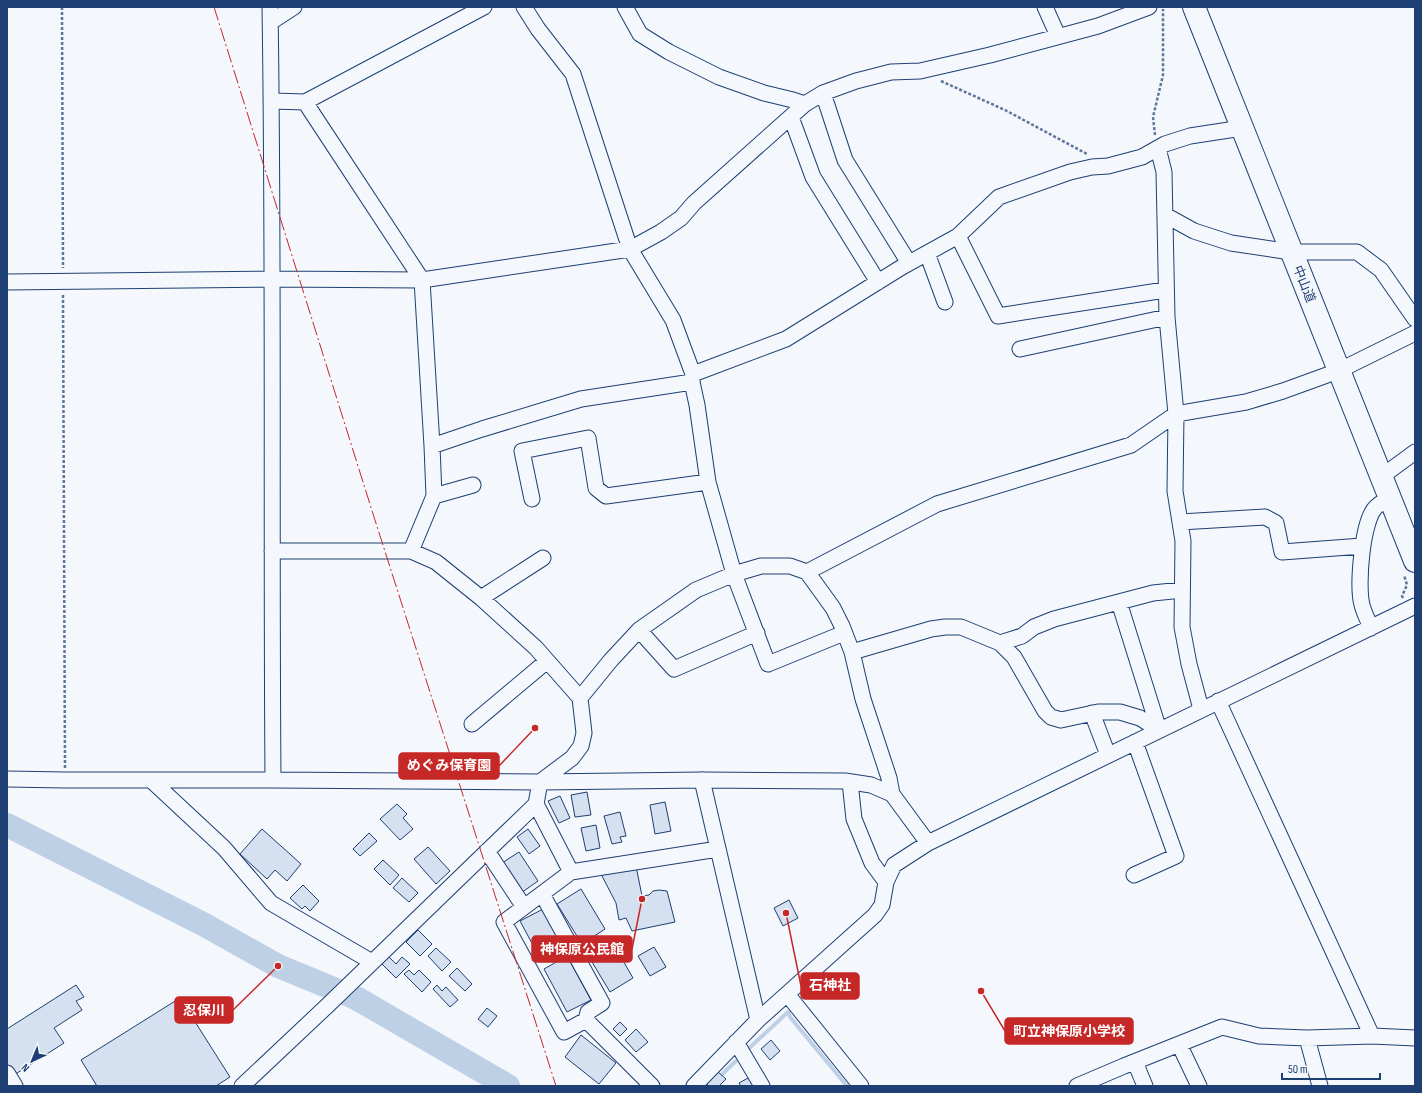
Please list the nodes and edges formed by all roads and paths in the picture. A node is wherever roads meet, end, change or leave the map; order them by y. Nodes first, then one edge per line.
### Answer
1 (62, 7) edge
2 (270, 7) edge
3 (294, 7) edge
4 (484, 7) edge
5 (524, 7) edge
6 (625, 7) edge
7 (1045, 7) edge
8 (1149, 7) edge
9 (1163, 7) edge
10 (1194, 7) edge
11 (271, 22) junction
12 (1058, 36) junction
13 (920, 71) junction
14 (823, 93) junction
15 (272, 101) junction
16 (305, 102) junction
17 (805, 104) junction
18 (790, 117) junction
19 (1242, 128) junction
20 (1158, 148) junction
21 (1108, 166) junction
22 (1165, 214) junction
23 (958, 236) junction
24 (630, 249) junction
25 (1291, 252) junction
26 (927, 253) junction
27 (909, 263) junction
28 (273, 279) junction
29 (422, 280) junction
30 (63, 281) junction
31 (7, 282) edge
32 (878, 282) junction
33 (1165, 290) junction
34 (945, 302) dead end
35 (1167, 317) junction
36 (1415, 319) edge
37 (1415, 334) edge
38 (1020, 349) dead end
39 (1338, 370) junction
40 (692, 378) junction
41 (1176, 414) junction
42 (432, 446) junction
43 (1415, 452) edge
44 (1381, 477) junction
45 (708, 482) junction
46 (473, 485) dead end
47 (434, 496) junction
48 (1389, 498) junction
49 (532, 499) dead end
50 (1180, 522) junction
51 (1362, 546) junction
52 (272, 551) junction
53 (411, 551) junction
54 (543, 558) dead end
55 (1409, 568) edge
56 (807, 572) junction
57 (734, 574) junction
58 (1182, 590) junction
59 (1403, 595) dead end
60 (481, 598) junction
61 (1119, 602) junction
62 (1415, 606) edge
63 (1371, 628) junction
64 (639, 630) junction
65 (757, 633) junction
66 (844, 633) junction
67 (1000, 643) junction
68 (852, 652) junction
69 (547, 660) junction
70 (580, 698) junction
71 (1218, 701) junction
72 (1201, 709) junction
73 (1092, 712) junction
74 (472, 724) dead end
75 (1159, 730) junction
76 (1134, 742) junction
77 (1108, 755) junction
78 (7, 779) edge
79 (65, 780) junction
80 (151, 780) junction
81 (273, 780) junction
82 (702, 780) junction
83 (540, 782) junction
84 (850, 782) junction
85 (892, 794) junction
86 (536, 804) junction
87 (928, 843) junction
88 (718, 849) junction
89 (487, 851) junction
90 (571, 872) junction
91 (1134, 875) dead end
92 (886, 882) junction
93 (542, 894) junction
94 (524, 907) junction
95 (372, 962) junction
96 (787, 994) junction
97 (586, 1020) junction
98 (758, 1020) junction
99 (1372, 1036) junction
100 (1307, 1038) junction
101 (1415, 1038) edge
102 (736, 1042) junction
103 (1179, 1044) junction
104 (1135, 1062) junction
105 (7, 1073) edge
106 (16, 1086) edge
107 (242, 1086) edge
108 (652, 1086) edge
109 (694, 1086) edge
110 (762, 1086) edge
111 (860, 1086) edge
112 (1077, 1086) edge
113 (1145, 1086) edge
114 (1199, 1086) edge
115 (1320, 1086) edge

1 - 30 path
2 - 11 street
3 - 11 street
4 - 16 street
5 - 24 street
6 - 17 street
7 - 12 street
8 - 12 street
9 - 20 path
10 - 19 highway, 中山道
11 - 15 street
12 - 13 street
13 - 14 street
13 - 21 path
14 - 17 street
14 - 27 street
15 - 16 street
15 - 28 street
16 - 29 street
17 - 18 street
18 - 24 street
18 - 32 street
19 - 20 street
19 - 25 highway, 中山道
20 - 21 street
20 - 22 street
21 - 23 street
22 - 25 street
22 - 33 street
23 - 26 street
23 - 33 street
24 - 29 street
24 - 40 street
25 - 36 street
25 - 39 highway, 中山道
26 - 27 street
26 - 34 street
27 - 32 street
28 - 29 street
28 - 30 street
28 - 52 street
29 - 42 street
30 - 31 street
30 - 79 path
32 - 40 street
33 - 35 street
35 - 38 street
35 - 41 street
37 - 39 street
39 - 41 street
39 - 44 highway, 中山道
40 - 42 street
40 - 45 street
41 - 50 street
41 - 56 street
42 - 47 street
43 - 44 street
44 - 48 highway, 中山道
45 - 49 street
45 - 57 street
46 - 47 street
47 - 53 street
48 - 51 street
48 - 55 highway, 中山道
50 - 51 street
50 - 58 street
51 - 63 street
52 - 53 street
52 - 81 street
53 - 60 street
54 - 60 street
55 - 59 path
56 - 57 street
56 - 66 street
57 - 64 street
57 - 65 street
58 - 61 street
58 - 72 street
60 - 69 street
61 - 67 street
61 - 75 street
62 - 63 street
63 - 71 street
64 - 65 street
64 - 70 street
65 - 66 street
66 - 68 street
67 - 68 street
67 - 73 street
68 - 85 street
69 - 70 street
69 - 74 street
70 - 83 street
71 - 72 street
71 - 99 street
72 - 75 street
73 - 75 street
73 - 77 street
75 - 76 street
76 - 77 street
76 - 91 street
77 - 87 street
78 - 79 street
79 - 80 street
80 - 81 street
80 - 95 street
81 - 83 street
82 - 83 street
82 - 84 street
82 - 88 street
83 - 86 street
84 - 85 street
84 - 92 street
85 - 87 street
86 - 89 street
86 - 90 street
87 - 92 street
88 - 90 street
88 - 98 street
89 - 94 street
89 - 95 street
90 - 93 street
92 - 96 street
93 - 94 street
93 - 97 street
94 - 97 street
95 - 107 street
96 - 98 street
96 - 111 street
97 - 108 street
98 - 102 street
99 - 100 street
99 - 101 street
100 - 103 street
100 - 115 street
102 - 109 street
102 - 110 street
103 - 104 street
103 - 114 street
104 - 112 street
104 - 113 street
105 - 106 street

